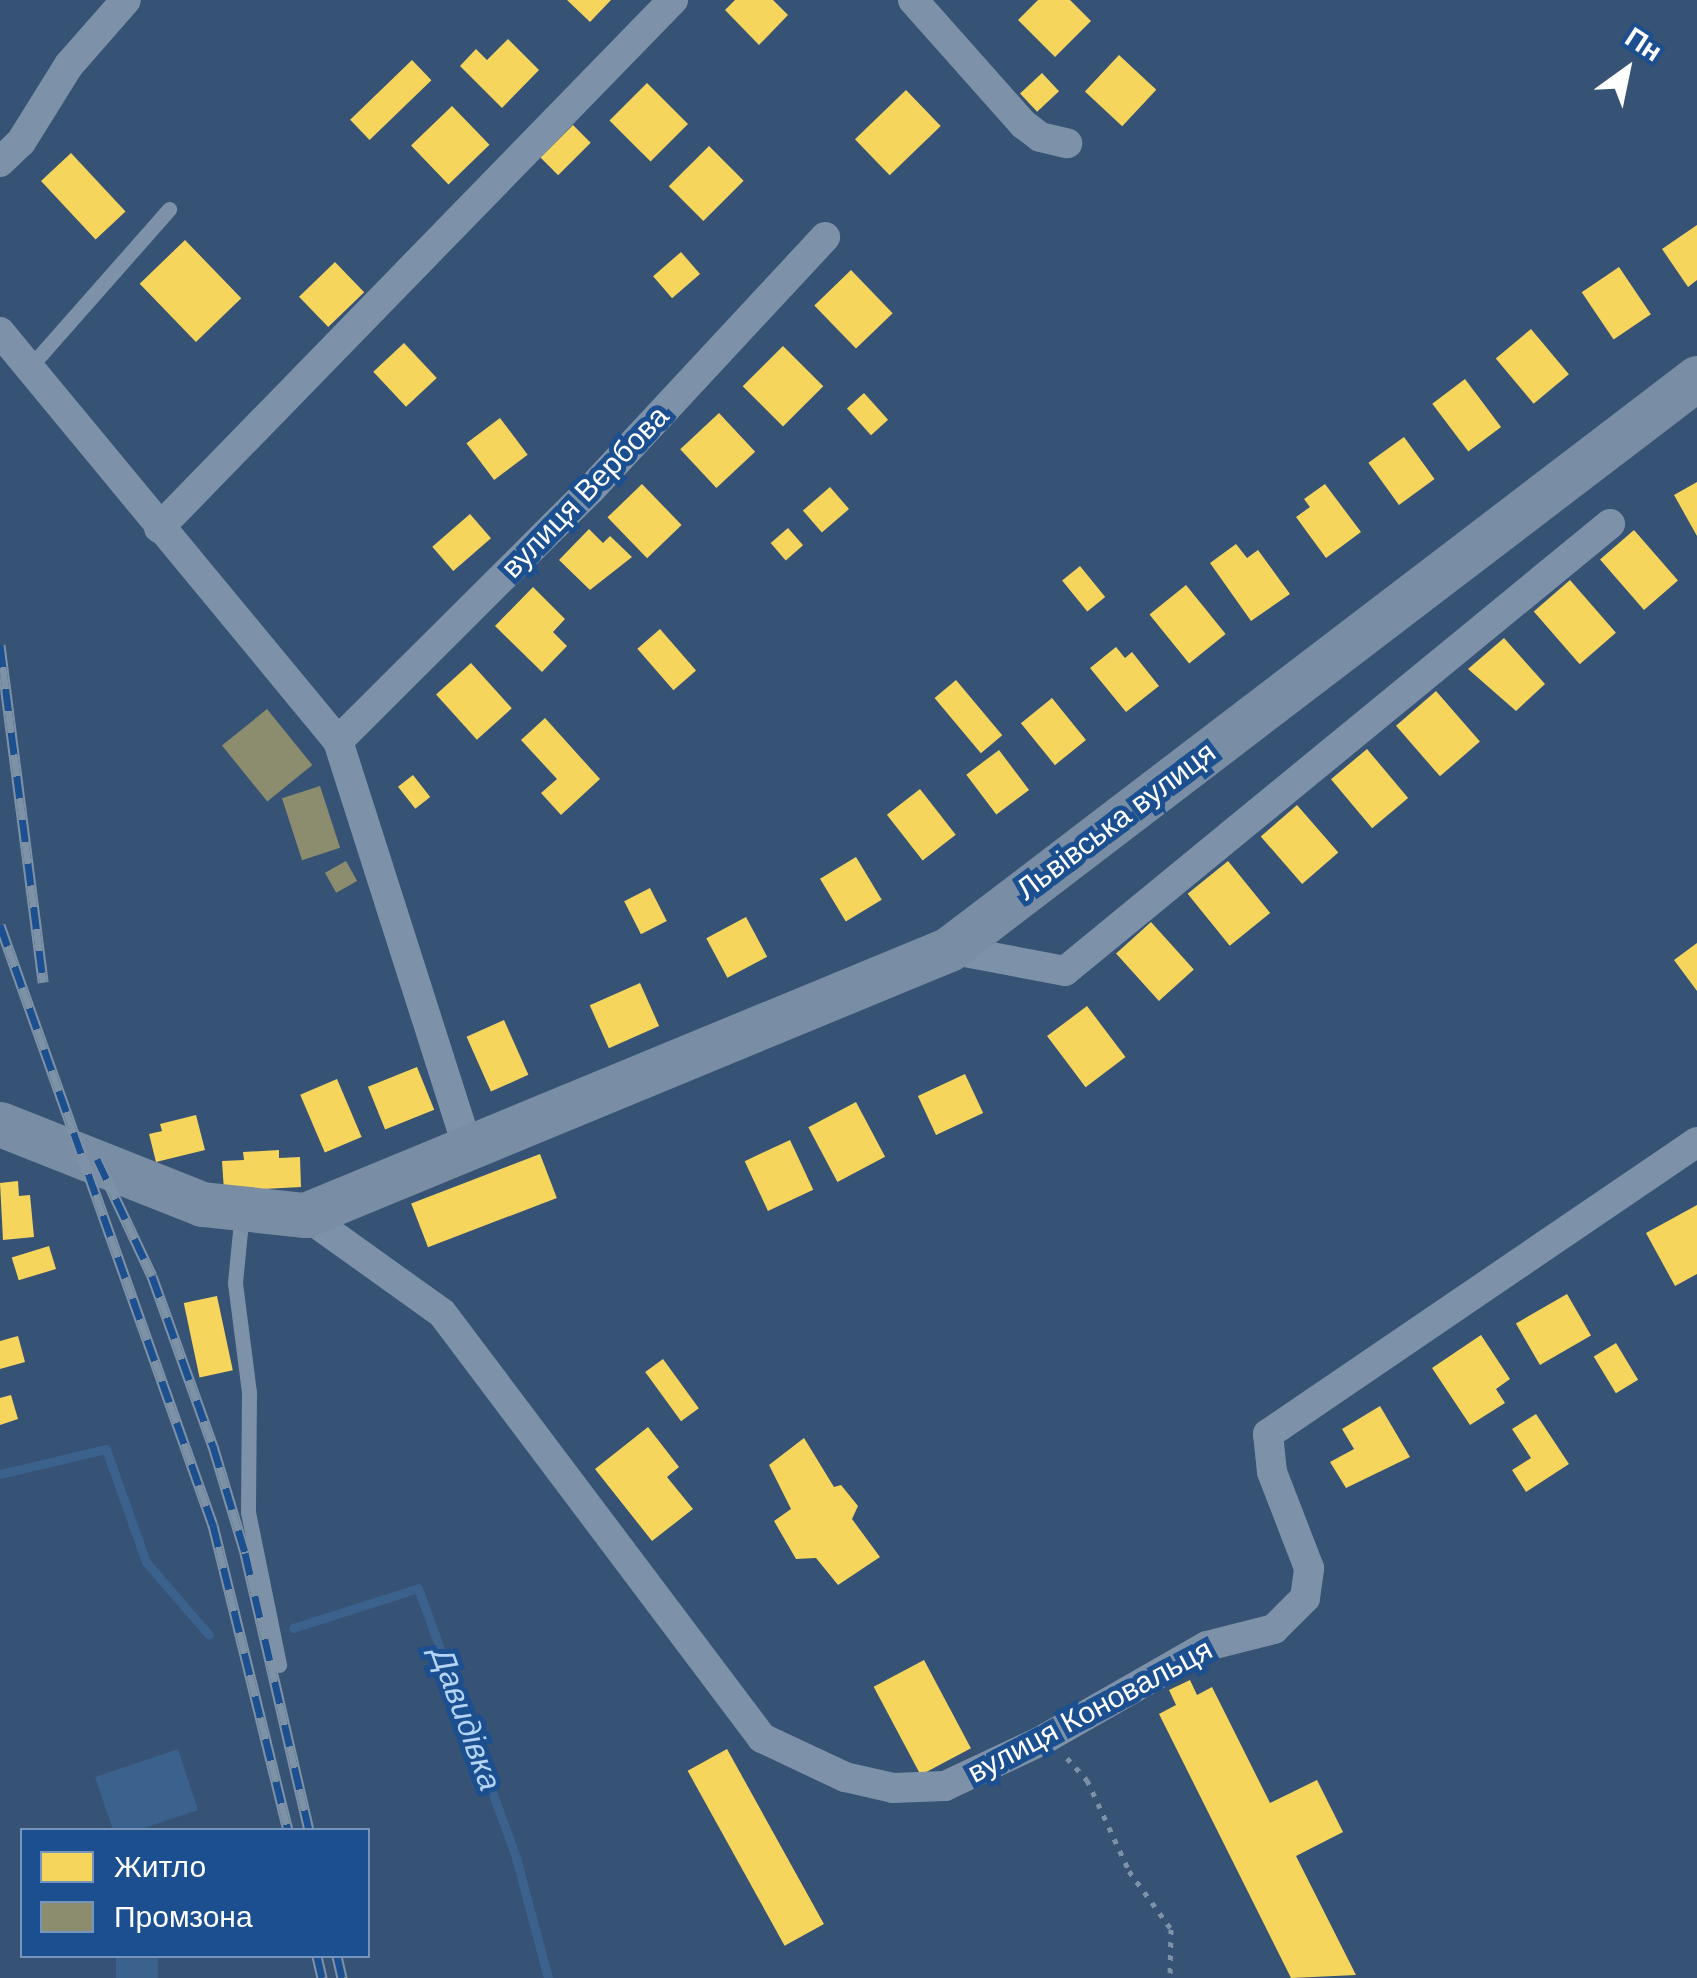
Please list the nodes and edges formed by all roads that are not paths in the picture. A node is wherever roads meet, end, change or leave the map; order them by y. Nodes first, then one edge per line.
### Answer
1 (126, 0) edge
2 (673, 0) edge
3 (913, 0) edge
4 (1067, 143) dead end
5 (0, 162) edge
6 (168, 210) dead end
7 (825, 236) dead end
8 (0, 332) edge
9 (29, 368) junction
10 (1697, 378) edge
11 (1610, 524) dead end
12 (159, 528) junction
13 (338, 740) junction
14 (948, 949) junction
15 (0, 1124) edge
16 (1697, 1142) edge
17 (468, 1149) junction
18 (242, 1211) junction
19 (306, 1215) junction
20 (279, 1665) dead end

1 - 5 street
2 - 12 street
3 - 4 street
6 - 9 lane
7 - 13 street, вулиця Вербова
8 - 9 street
9 - 12 street
10 - 14 street, Львівська вулиця
11 - 14 street
12 - 13 street
13 - 17 street
14 - 17 street, Львівська вулиця
15 - 18 street
16 - 19 street, вулиця Коновальця
17 - 19 street, Львівська вулиця
18 - 19 street
18 - 20 lane

